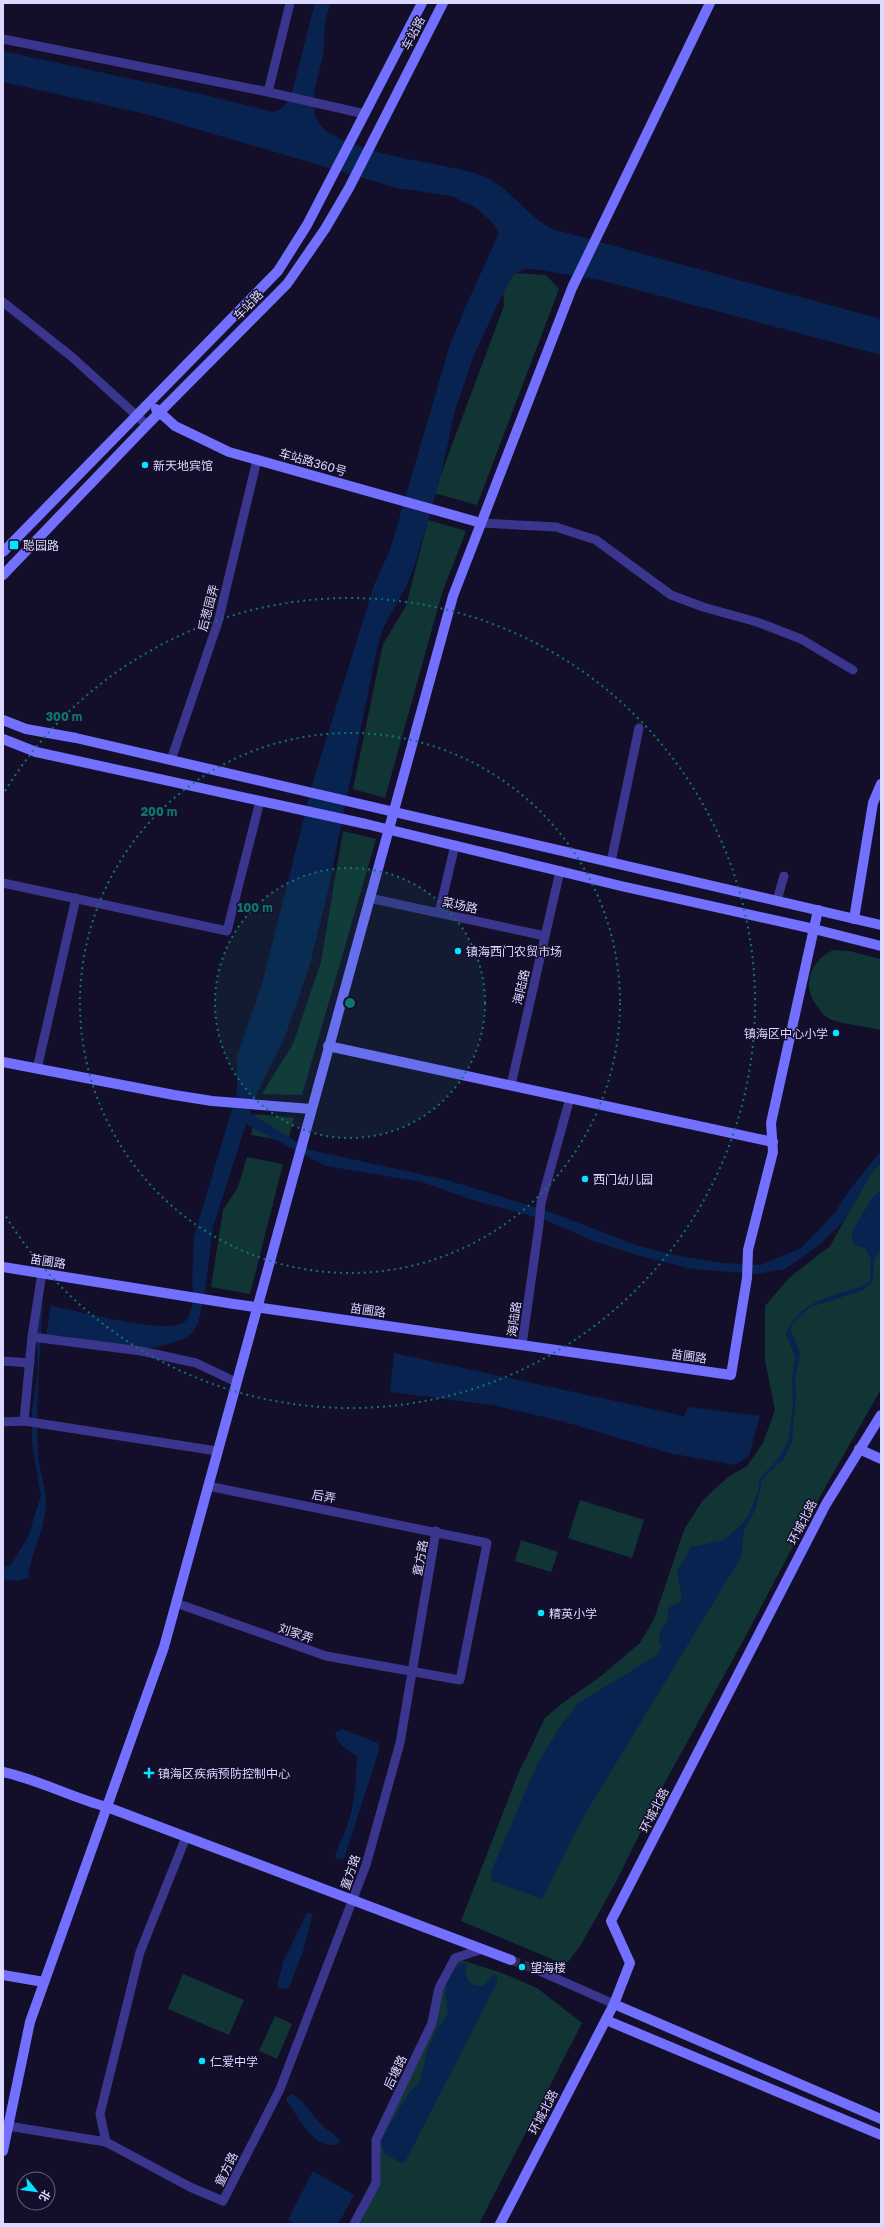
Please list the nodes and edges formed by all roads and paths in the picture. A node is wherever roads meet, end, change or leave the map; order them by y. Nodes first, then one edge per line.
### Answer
1 (290, 3) edge
2 (422, 3) edge
3 (443, 3) edge
4 (710, 3) edge
5 (3, 39) edge
6 (268, 92) junction
7 (365, 114) junction
8 (3, 302) edge
9 (150, 403) junction
10 (160, 413) junction
11 (136, 415) junction
12 (146, 425) junction
13 (257, 460) junction
14 (481, 523) junction
15 (3, 552) edge
16 (3, 575) edge
17 (853, 670) dead end
18 (3, 720) edge
19 (639, 728) dead end
20 (3, 739) edge
21 (171, 760) junction
22 (881, 784) edge
23 (260, 801) junction
24 (393, 811) junction
25 (388, 830) junction
26 (455, 845) junction
27 (611, 862) junction
28 (560, 871) junction
29 (784, 876) dead end
30 (3, 883) edge
31 (76, 898) junction
32 (369, 898) junction
33 (777, 900) junction
34 (818, 910) junction
35 (439, 913) junction
36 (854, 919) junction
37 (881, 925) edge
38 (814, 929) junction
39 (545, 936) junction
40 (881, 946) edge
41 (328, 1046) junction
42 (3, 1062) edge
43 (37, 1069) junction
44 (511, 1085) junction
45 (570, 1098) junction
46 (311, 1108) junction
47 (773, 1142) junction
48 (3, 1267) edge
49 (42, 1273) junction
50 (257, 1308) junction
51 (32, 1337) junction
52 (522, 1345) junction
53 (3, 1361) edge
54 (30, 1364) junction
55 (236, 1382) junction
56 (881, 1415) edge
57 (24, 1421) junction
58 (3, 1422) edge
59 (217, 1450) junction
60 (860, 1450) junction
61 (881, 1459) edge
62 (208, 1486) junction
63 (436, 1531) junction
64 (176, 1603) junction
65 (412, 1672) junction
66 (3, 1772) edge
67 (107, 1807) junction
68 (186, 1837) junction
69 (353, 1900) junction
70 (483, 1949) junction
71 (511, 1960) tunnel mouth
72 (535, 1969) tunnel mouth
73 (3, 1974) edge
74 (44, 1982) junction
75 (614, 2004) junction
76 (606, 2020) junction
77 (881, 2119) edge
78 (8, 2126) junction
79 (881, 2135) edge
80 (106, 2142) junction
81 (3, 2151) edge
82 (354, 2224) edge
83 (500, 2224) edge

1 - 6 street
2 - 7 street, 车站路
3 - 10 street, 车站路
4 - 14 street
5 - 6 street
6 - 7 street
7 - 9 street, 车站路
8 - 11 street
9 - 10 street, 车站路360号
9 - 11 street, 车站路
10 - 12 street, 车站路
10 - 13 street, 车站路360号
11 - 12 street
11 - 15 street, 车站路
12 - 16 street, 车站路
13 - 14 street, 车站路360号
13 - 21 street, 后葱园弄
14 - 17 street
14 - 24 street
18 - 21 street
19 - 27 street
20 - 23 street
21 - 24 street
22 - 36 street
23 - 25 street
23 - 31 street
24 - 25 street
24 - 27 street
25 - 26 street
25 - 32 street
26 - 28 street
26 - 35 street
27 - 33 street
28 - 38 street
28 - 39 street, 海陆路
29 - 33 street
30 - 31 street
31 - 43 street
32 - 35 street, 菜场路
32 - 41 street
33 - 34 street
34 - 36 street
34 - 38 street
35 - 39 street, 菜场路
36 - 37 street
38 - 40 street
38 - 47 street
39 - 44 street, 海陆路
41 - 44 street
41 - 46 street
42 - 43 street
43 - 46 street
44 - 45 street
45 - 47 street
45 - 52 street, 海陆路
46 - 50 street
47 - 52 street, 苗圃路
48 - 49 street, 苗圃路
49 - 50 street, 苗圃路
49 - 51 street
50 - 52 street, 苗圃路
50 - 55 street
51 - 54 street
51 - 55 street
53 - 54 street
54 - 57 street
55 - 59 street
56 - 60 street, 环城北路
57 - 58 street
57 - 59 street
59 - 62 street
60 - 61 street
60 - 75 street, 环城北路
62 - 63 street, 后弄
62 - 64 street
63 - 65 street, 童方路
63 - 65 street, 后弄
64 - 65 street, 刘家弄
64 - 67 street
65 - 69 street, 童方路
66 - 67 street
67 - 68 street
67 - 74 street
68 - 69 street
68 - 80 street
69 - 70 street
69 - 80 street, 童方路
70 - 71 street
70 - 82 street, 后塘路
72 - 75 street
73 - 74 street
74 - 78 street
75 - 76 street, 环城北路
75 - 77 street
76 - 79 street
76 - 83 street, 环城北路
78 - 80 street
78 - 81 street

